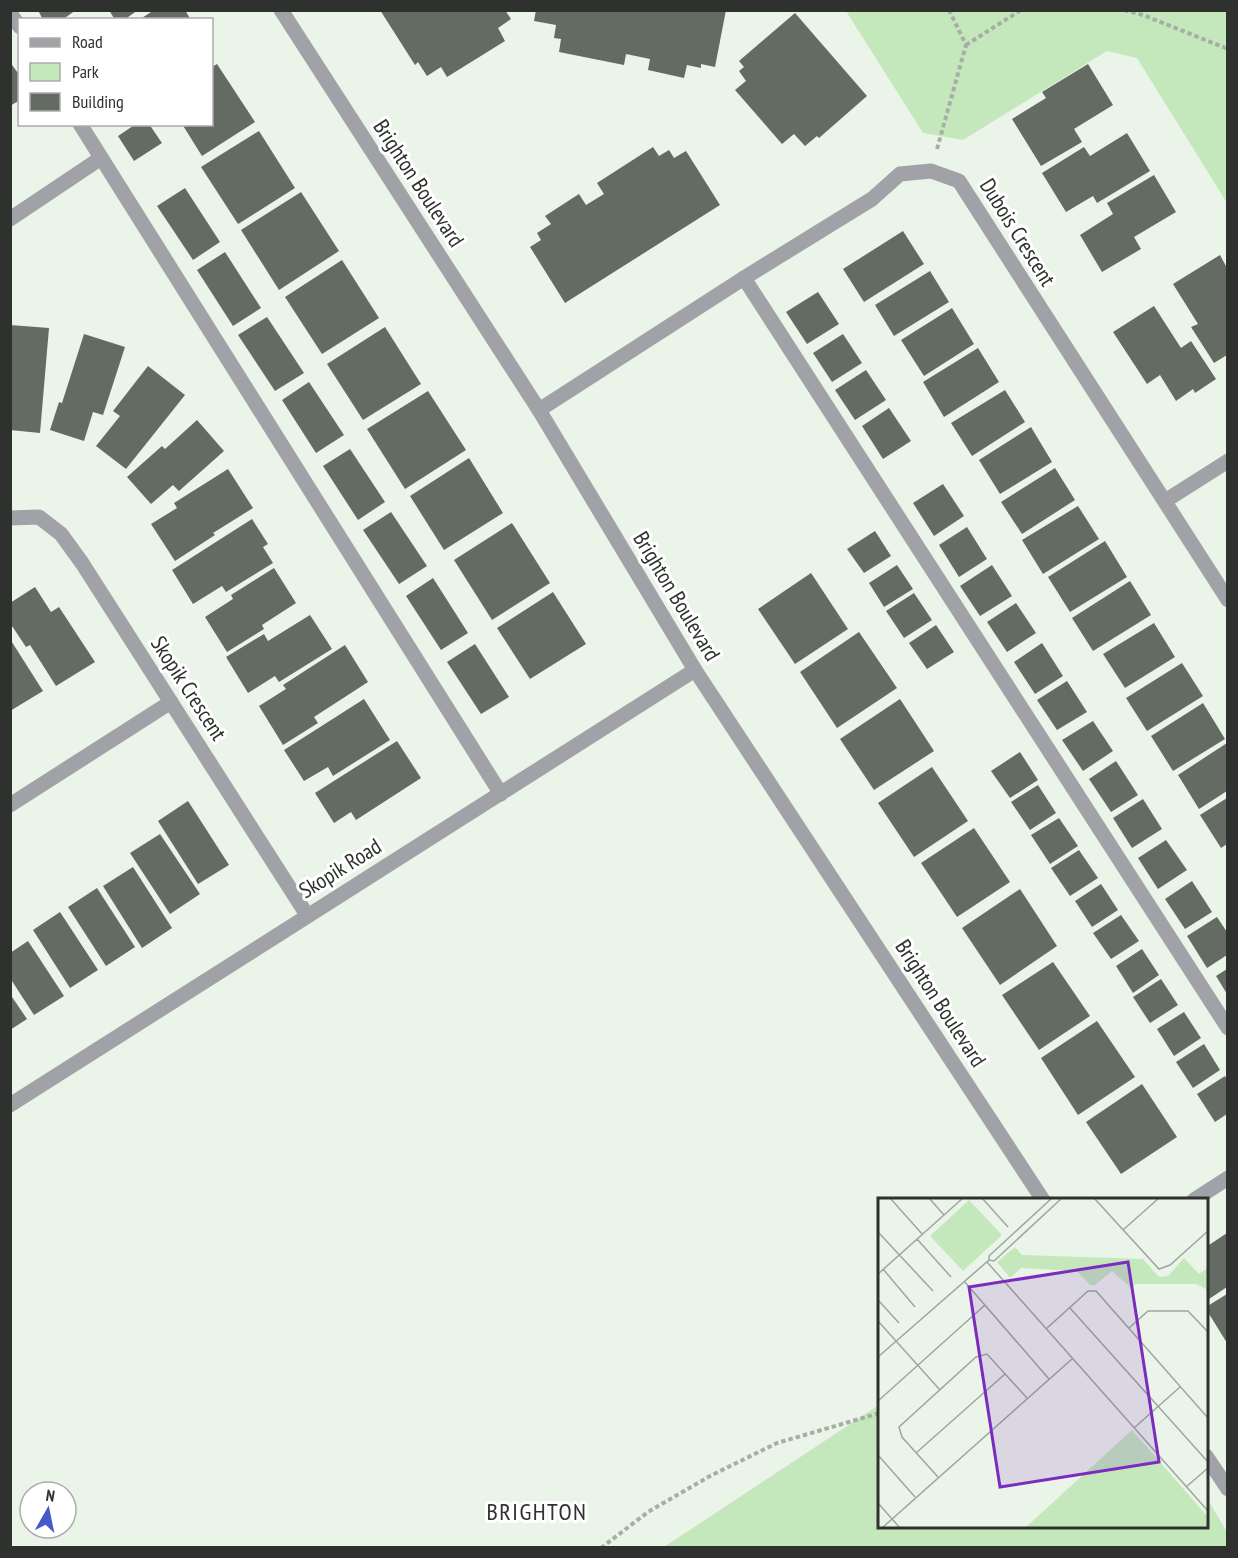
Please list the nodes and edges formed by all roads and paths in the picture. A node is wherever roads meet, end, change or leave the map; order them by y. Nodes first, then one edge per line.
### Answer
1 (281, 10) edge
2 (949, 10) edge
3 (1021, 10) edge
4 (1124, 10) edge
5 (966, 45) junction
6 (1227, 49) edge
7 (81, 126) edge
8 (941, 134) dead end
9 (101, 159) junction
10 (10, 219) edge
11 (744, 278) junction
12 (539, 410) junction
13 (1227, 461) edge
14 (1165, 501) junction
15 (10, 518) edge
16 (1227, 600) edge
17 (695, 670) junction
18 (171, 702) junction
19 (501, 794) junction
20 (10, 805) edge
21 (307, 915) junction
22 (1227, 1028) edge
23 (10, 1105) edge
24 (1227, 1178) edge
25 (1042, 1198) edge
26 (1197, 1198) edge
27 (878, 1413) edge
28 (1208, 1459) edge
29 (1227, 1489) edge
30 (600, 1548) edge

1 - 12 street, Brighton Boulevard
2 - 5 path
3 - 5 path
4 - 6 path
5 - 8 path
7 - 9 street
9 - 10 street
9 - 19 street
11 - 12 street, Dubois Crescent
11 - 14 street, Dubois Crescent
11 - 22 street
12 - 17 street, Brighton Boulevard
13 - 14 street
14 - 16 street, Dubois Crescent
15 - 18 street, Skopik Crescent
17 - 19 street, Skopik Road
17 - 25 street, Brighton Boulevard
18 - 20 street
18 - 21 street, Skopik Crescent
19 - 21 street, Skopik Road
21 - 23 street, Skopik Road
24 - 26 street
27 - 30 path
28 - 29 street

